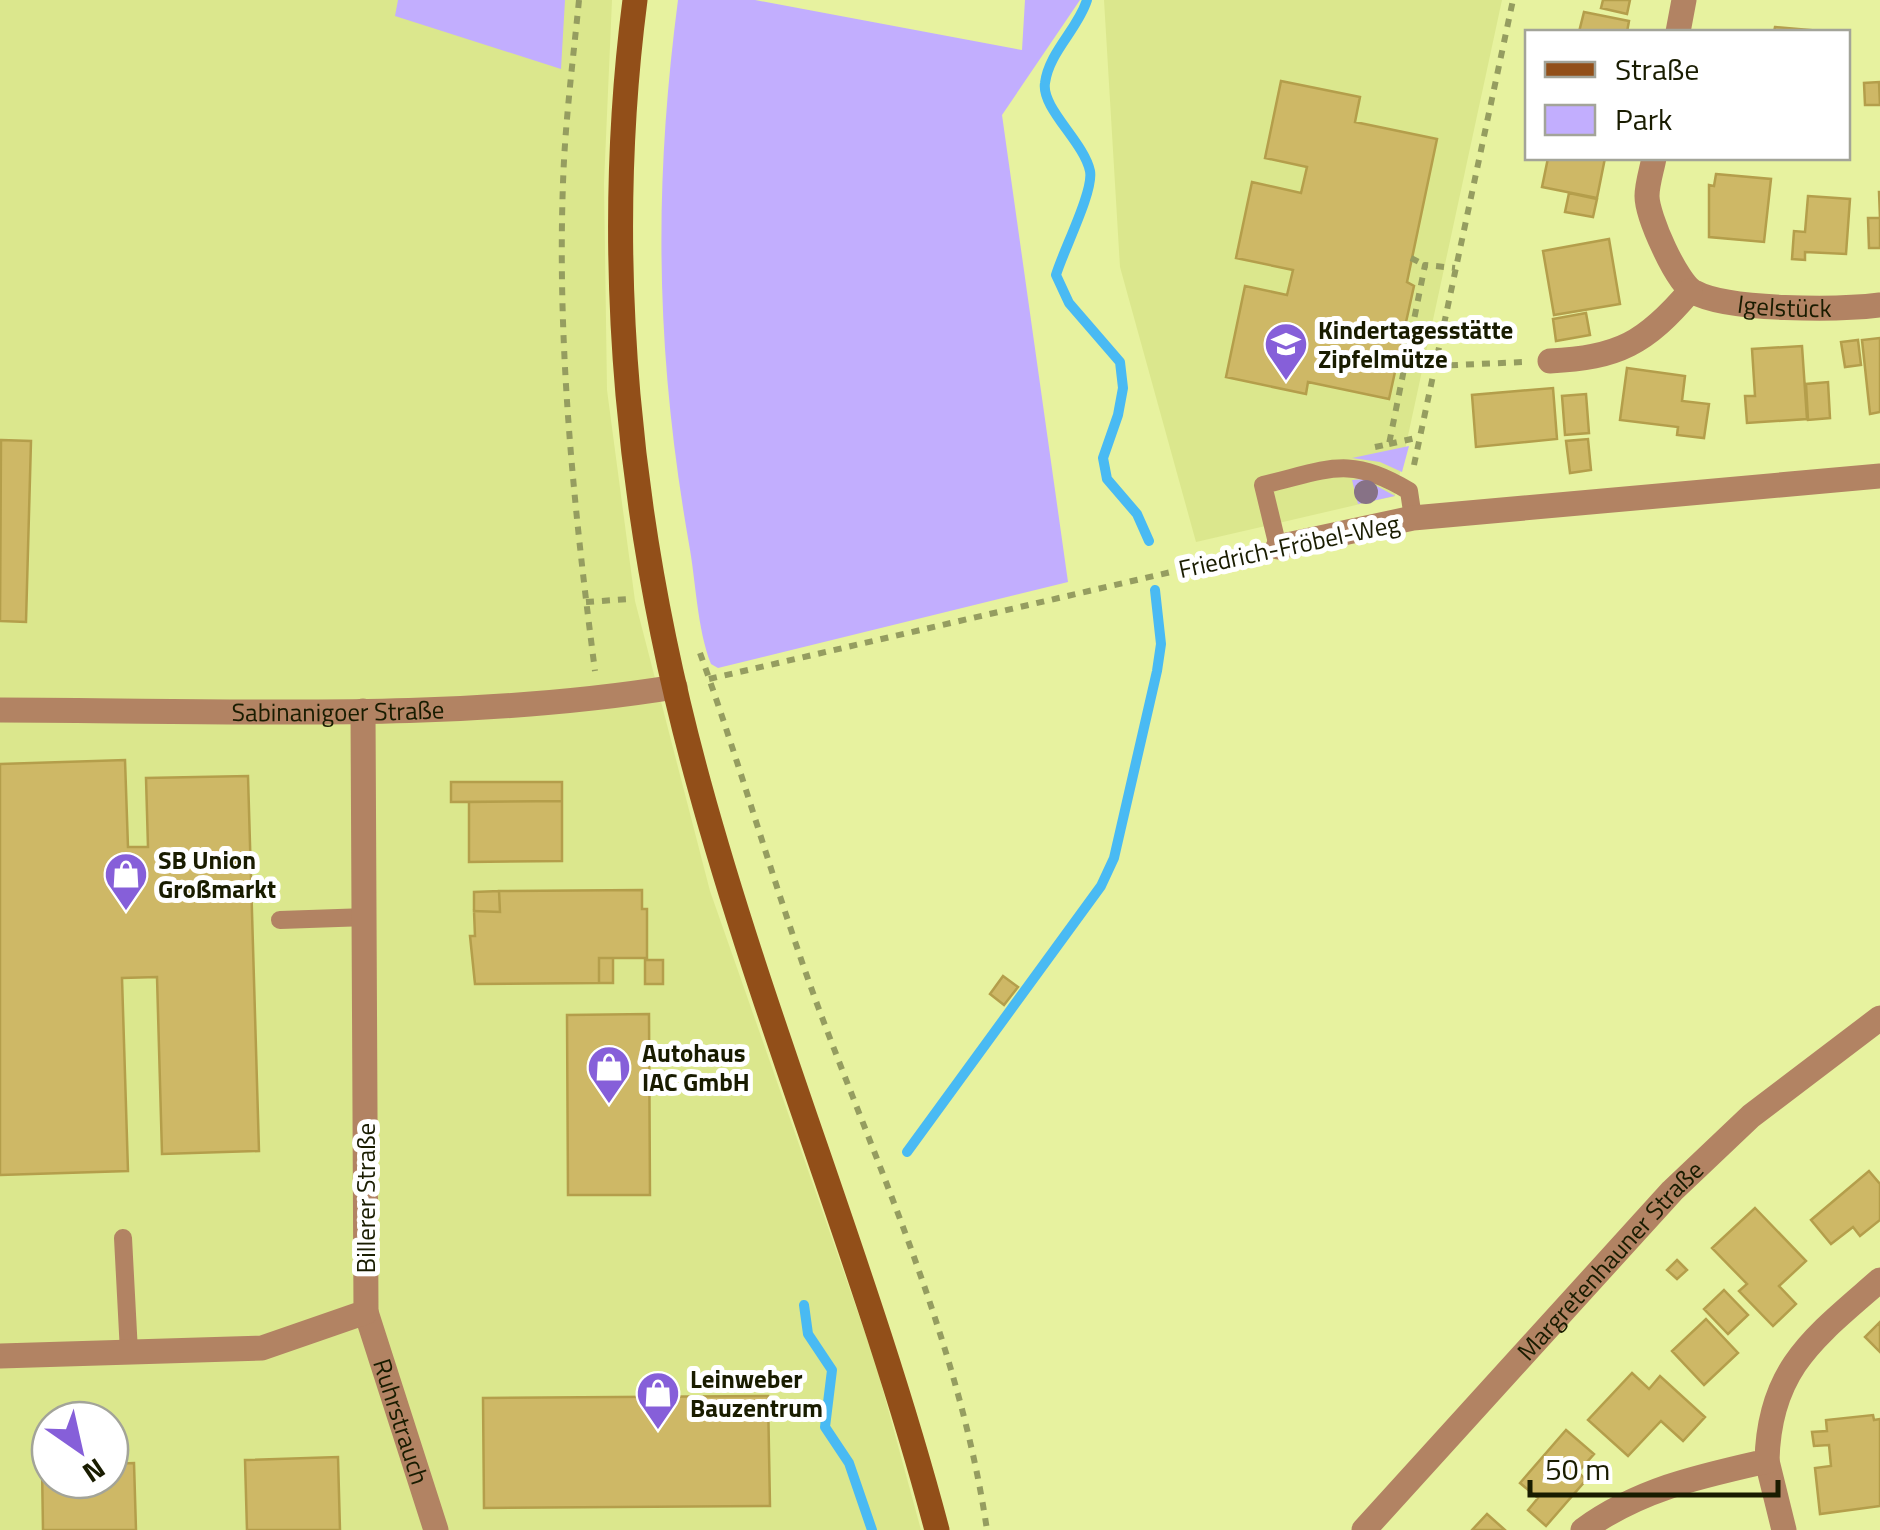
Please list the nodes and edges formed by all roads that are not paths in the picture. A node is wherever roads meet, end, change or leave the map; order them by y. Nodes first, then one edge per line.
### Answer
1 (635, 0) edge
2 (1684, 0) edge
3 (1678, 30) edge
4 (1654, 160) edge
5 (1690, 291) junction
6 (1880, 305) edge
7 (1550, 361) road end
8 (1880, 476) edge
9 (1413, 518) junction
10 (1278, 547) joint
11 (675, 687) junction
12 (0, 710) edge
13 (363, 711) junction
14 (366, 917) junction
15 (280, 920) dead end
16 (1880, 1018) edge
17 (123, 1238) dead end
18 (1880, 1280) edge
19 (366, 1312) junction
20 (129, 1352) junction
21 (0, 1356) edge
22 (1767, 1461) junction
23 (436, 1530) edge
24 (937, 1530) edge
25 (1364, 1530) edge
26 (1583, 1530) edge
27 (1784, 1530) edge

1 - 11 main road
2 - 3 street
4 - 5 street
5 - 6 street, Igelstück
5 - 7 street
8 - 9 street, Friedrich-Fröbel-Weg
9 - 10 street, Friedrich-Fröbel-Weg
9 - 10 lane
11 - 13 street, Sabinanigoer Straße
11 - 24 main road
12 - 13 street, Sabinanigoer Straße
13 - 14 street, Billerer Straße
14 - 15 lane
14 - 19 street, Billerer Straße
16 - 25 street, Margretenhauner Straße
17 - 20 lane
18 - 22 street
19 - 20 street
19 - 23 street, Ruhrstrauch
20 - 21 street
22 - 26 street
22 - 27 street

